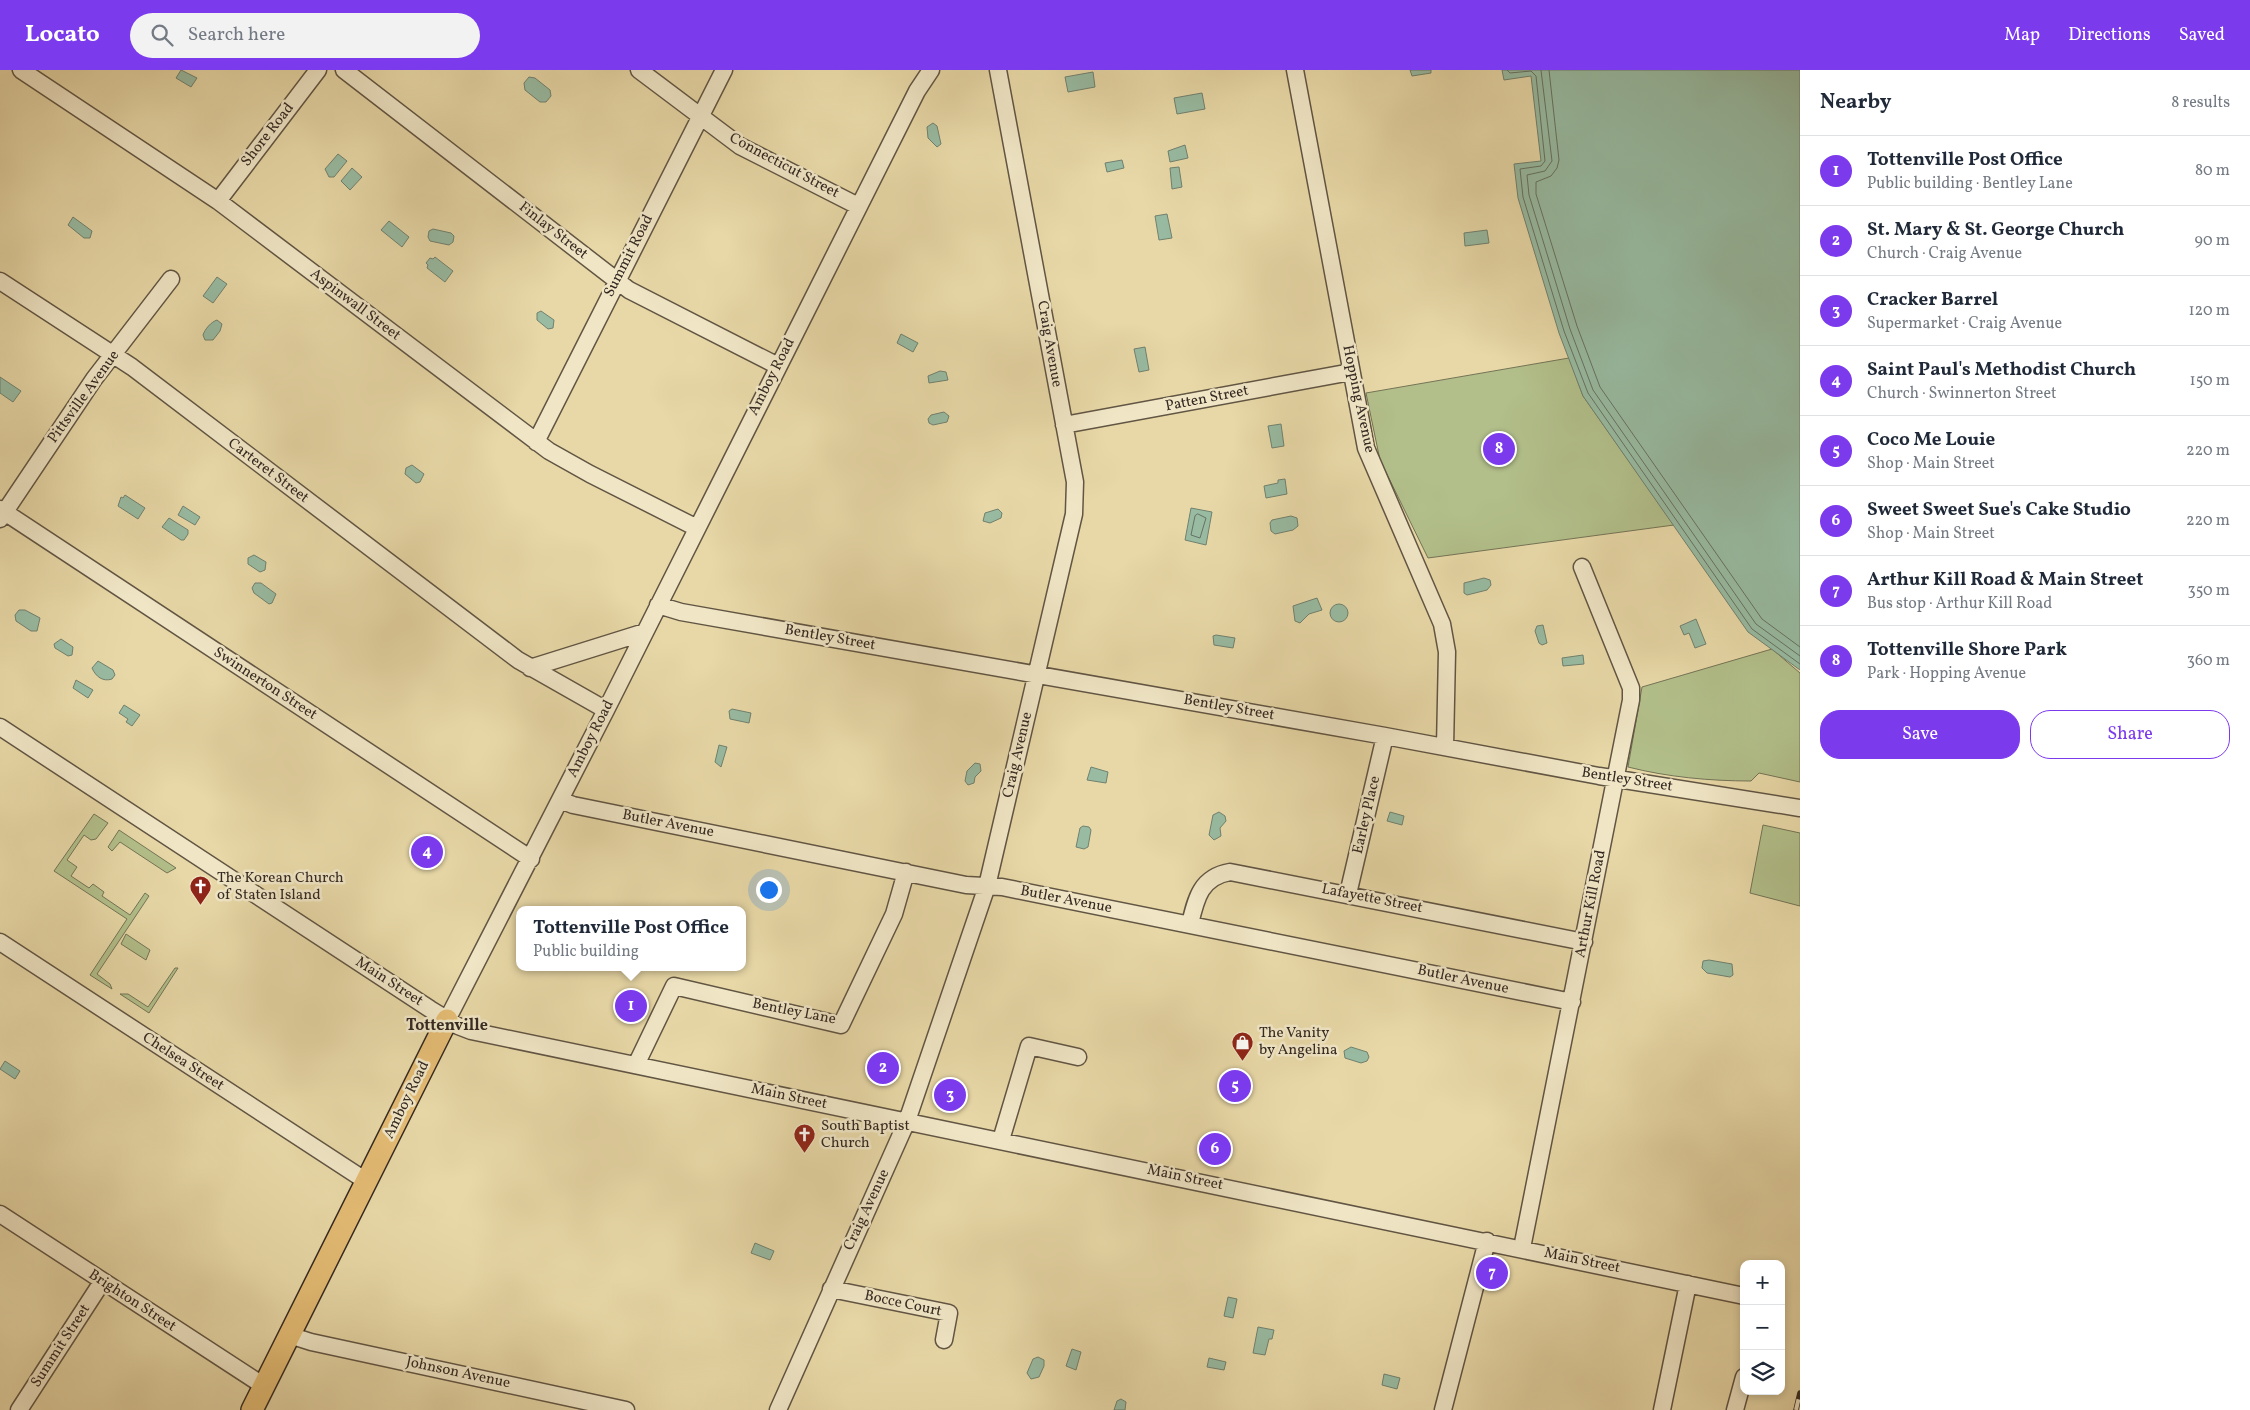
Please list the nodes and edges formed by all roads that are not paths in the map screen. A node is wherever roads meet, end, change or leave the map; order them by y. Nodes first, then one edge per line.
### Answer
1 (21, 70) edge
2 (318, 70) edge
3 (344, 70) edge
4 (639, 70) edge
5 (724, 70) edge
6 (931, 70) edge
7 (998, 70) edge
8 (1295, 70) edge
9 (700, 116) junction
10 (218, 201) junction
11 (858, 206) junction
12 (171, 279) dead end
13 (0, 281) edge
14 (616, 281) junction
15 (113, 355) junction
16 (778, 366) junction
17 (1351, 372) junction
18 (1064, 425) junction
19 (536, 442) junction
20 (2, 513) edge
21 (697, 528) junction
22 (1582, 567) dead end
23 (658, 605) junction
24 (645, 632) junction
25 (530, 668) junction
26 (1037, 674) junction
27 (606, 710) junction
28 (0, 727) edge
29 (1385, 736) junction
30 (1445, 747) junction
31 (1616, 778) junction
32 (560, 800) junction
33 (1800, 808) edge
34 (531, 859) junction
35 (906, 872) junction
36 (987, 886) junction
37 (1348, 894) junction
38 (1190, 924) junction
39 (0, 942) edge
40 (1584, 942) junction
41 (1572, 1002) junction
42 (446, 1020) junction
43 (1078, 1057) dead end
44 (636, 1065) junction
45 (908, 1121) junction
46 (1001, 1140) junction
47 (366, 1181) junction
48 (0, 1214) edge
49 (1488, 1241) junction
50 (1522, 1248) junction
51 (102, 1282) junction
52 (1688, 1284) junction
53 (831, 1289) junction
54 (1740, 1295) edge
55 (289, 1335) junction
56 (944, 1340) dead end
57 (264, 1386) junction
58 (1740, 1392) edge
59 (19, 1410) edge
60 (252, 1410) edge
61 (626, 1410) edge
62 (778, 1410) edge
63 (1443, 1410) edge
64 (1662, 1410) edge
65 (1735, 1410) edge

1 - 10 street, Aspinwall Street
2 - 10 street, Shore Road
3 - 14 street, Finlay Street
4 - 9 street, Connecticut Street
5 - 9 street, Summit Road
6 - 11 street, Amboy Road
7 - 18 street, Craig Avenue
8 - 17 street, Hopping Avenue
9 - 11 street, Connecticut Street
9 - 14 street, Summit Road
10 - 19 street, Aspinwall Street
11 - 16 street, Amboy Road
12 - 15 street, Pittsville Avenue
13 - 15 street, Carteret Street
14 - 16 street, Finlay Street
14 - 19 street, Summit Road
15 - 20 street, Pittsville Avenue
15 - 25 street, Carteret Street
16 - 21 street, Amboy Road
17 - 18 street, Patten Street
17 - 30 street, Hopping Avenue
18 - 26 street, Craig Avenue
19 - 21 street, Aspinwall Street
20 - 34 street, Swinnerton Street
21 - 23 street, Amboy Road
22 - 31 street, Arthur Kill Road
23 - 24 street, Amboy Road
23 - 26 street, Bentley Street
24 - 25 street
24 - 27 street, Amboy Road
25 - 27 street, Carteret Street
26 - 29 street, Bentley Street
26 - 36 street, Craig Avenue
27 - 32 street, Amboy Road
28 - 42 street, Main Street
29 - 30 street, Bentley Street
29 - 37 street, Earley Place
30 - 31 street, Bentley Street
31 - 33 street, Bentley Street
31 - 40 street, Arthur Kill Road
32 - 34 street, Amboy Road
32 - 35 street, Butler Avenue
34 - 42 street, Amboy Road
35 - 36 street, Butler Avenue
35 - 44 street, Bentley Lane
36 - 38 street, Butler Avenue
36 - 45 street, Craig Avenue
37 - 38 street, Lafayette Street
37 - 40 street, Lafayette Street
38 - 41 street, Butler Avenue
39 - 47 street, Chelsea Street
40 - 41 street, Arthur Kill Road
41 - 50 street, Arthur Kill Road
42 - 44 street, Main Street
42 - 47 main road, Amboy Road
43 - 46 street
44 - 45 street, Main Street
45 - 46 street, Main Street
45 - 53 street, Craig Avenue
46 - 49 street, Main Street
47 - 55 main road, Amboy Road
48 - 51 street, Brighton Street
49 - 50 street, Main Street
49 - 63 street
50 - 52 street, Main Street
51 - 57 street, Brighton Street
51 - 59 street, Summit Street
52 - 54 street, Main Street
52 - 64 street
53 - 56 street, Bocce Court
53 - 62 street, Craig Avenue
55 - 57 main road, Amboy Road
55 - 61 street, Johnson Avenue
57 - 60 main road, Amboy Road
58 - 65 street

